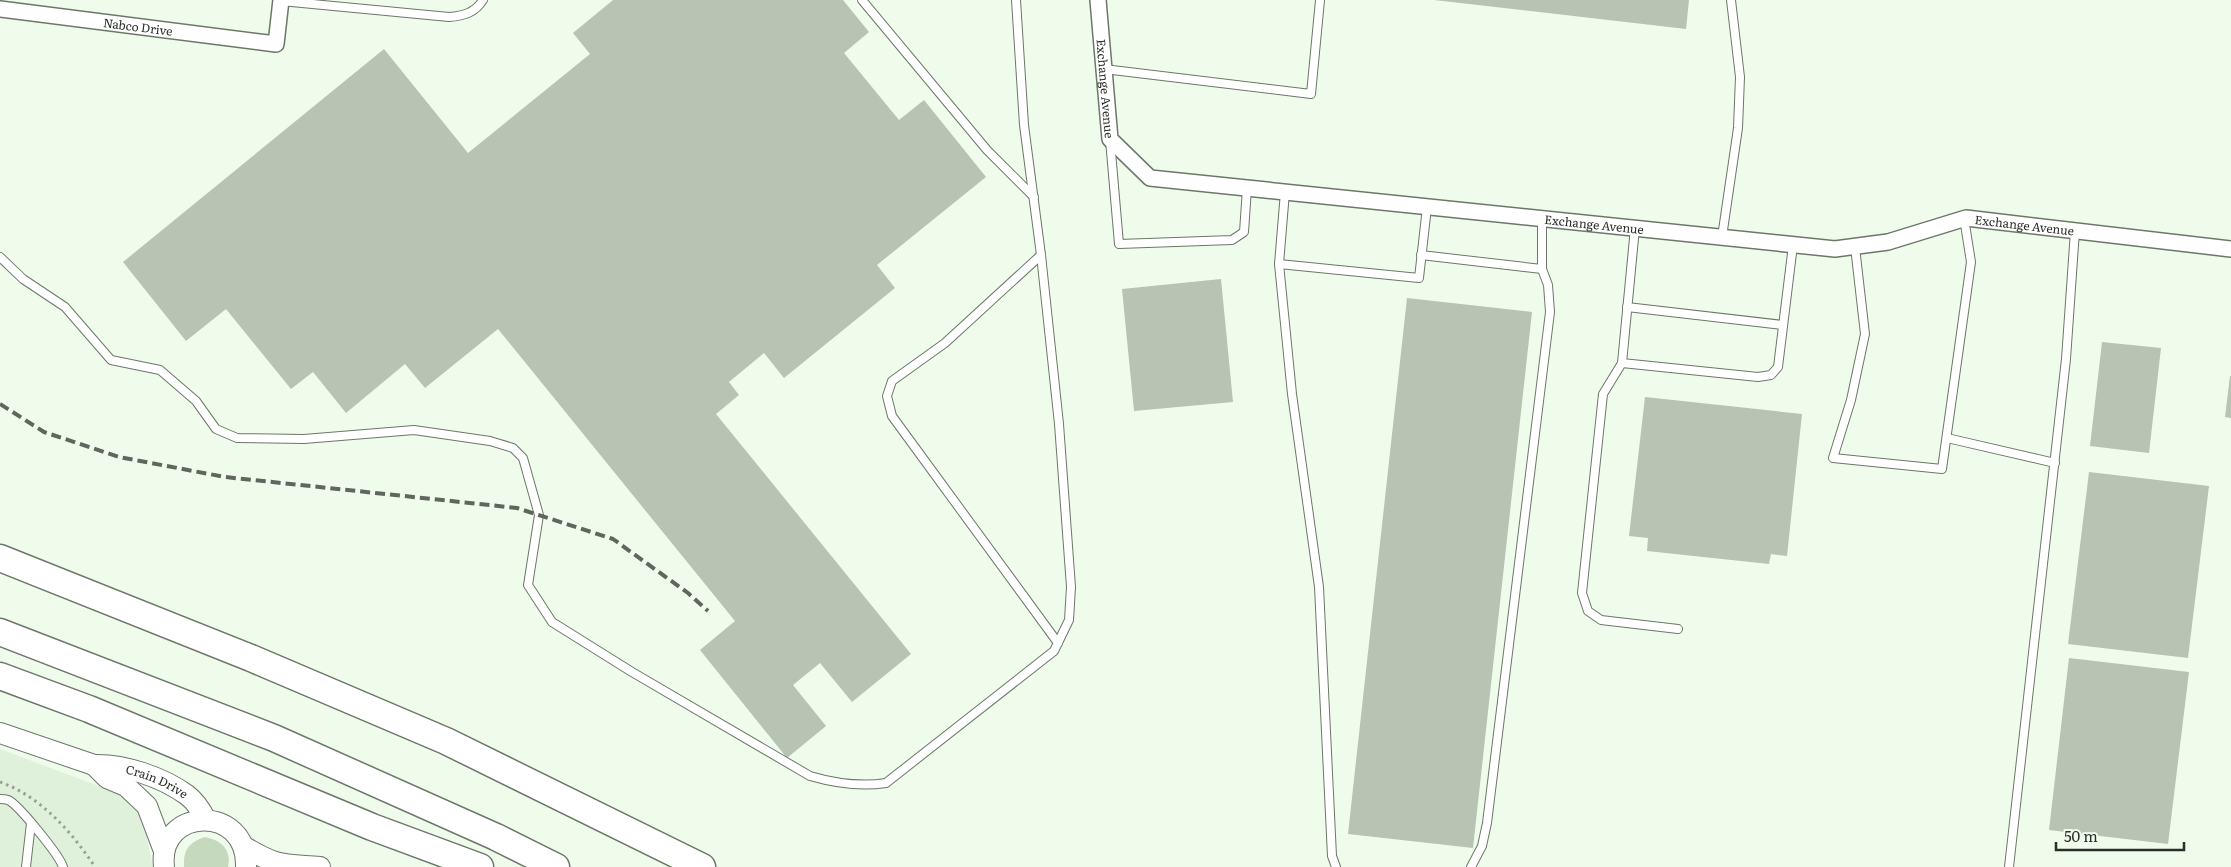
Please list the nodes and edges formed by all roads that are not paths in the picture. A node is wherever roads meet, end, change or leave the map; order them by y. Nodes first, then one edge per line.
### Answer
1 (281, 0) edge
2 (483, 0) edge
3 (862, 0) edge
4 (1016, 0) edge
5 (1098, 0) edge
6 (1320, 0) edge
7 (1731, 0) edge
8 (0, 9) edge
9 (1104, 69) junction
10 (1110, 139) junction
11 (1247, 188) junction
12 (1285, 192) junction
13 (1034, 197) junction
14 (1426, 207) junction
15 (1964, 218) junction
16 (1542, 219) junction
17 (1635, 228) junction
18 (2075, 231) junction
19 (1722, 237) junction
20 (1792, 245) junction
21 (1855, 247) junction
22 (2231, 249) edge
23 (1041, 255) junction
24 (1422, 255) junction
25 (0, 257) edge
26 (1278, 264) junction
27 (1542, 269) junction
28 (1627, 307) junction
29 (1783, 325) junction
30 (1622, 363) junction
31 (1946, 438) junction
32 (2055, 463) junction
33 (0, 558) edge
34 (1678, 630) dead end
35 (0, 632) edge
36 (1058, 643) junction
37 (0, 676) edge
38 (0, 733) edge
39 (94, 766) junction
40 (0, 799) edge
41 (206, 820) junction
42 (31, 823) junction
43 (243, 846) junction
44 (164, 859) edge
45 (26, 867) edge
46 (63, 867) edge
47 (246, 867) edge
48 (320, 867) edge
49 (480, 867) edge
50 (556, 867) edge
51 (702, 867) edge
52 (1336, 867) edge
53 (1471, 867) edge
54 (2009, 867) edge

1 - 2 lane
1 - 8 street, Nabco Drive
3 - 13 lane
4 - 13 lane
5 - 9 street, Exchange Avenue
6 - 9 lane
7 - 19 lane
9 - 10 street, Exchange Avenue
10 - 11 street, Exchange Avenue
10 - 11 lane
11 - 12 street, Exchange Avenue
12 - 14 street, Exchange Avenue
12 - 26 lane
13 - 23 lane
14 - 16 street, Exchange Avenue
14 - 24 lane
15 - 18 street, Exchange Avenue
15 - 21 street, Exchange Avenue
15 - 31 lane
16 - 17 street, Exchange Avenue
16 - 27 lane
17 - 19 street, Exchange Avenue
17 - 28 lane
18 - 22 street, Exchange Avenue
18 - 32 lane
19 - 20 street, Exchange Avenue
20 - 21 street, Exchange Avenue
20 - 29 lane
21 - 31 lane
23 - 36 lane
23 - 36 lane
24 - 26 lane
24 - 27 lane
25 - 36 lane
26 - 52 lane
27 - 53 lane
28 - 29 lane
28 - 30 lane
29 - 30 lane
30 - 34 lane
31 - 32 lane
32 - 54 lane
33 - 51 highway
35 - 50 highway
37 - 49 highway
38 - 39 main road, Crain Drive
39 - 41 main road, Crain Drive
39 - 44 main road, Crain Drive
40 - 42 lane
41 - 43 main road
41 - 44 main road
42 - 45 lane
42 - 46 lane
43 - 47 main road
43 - 48 main road

